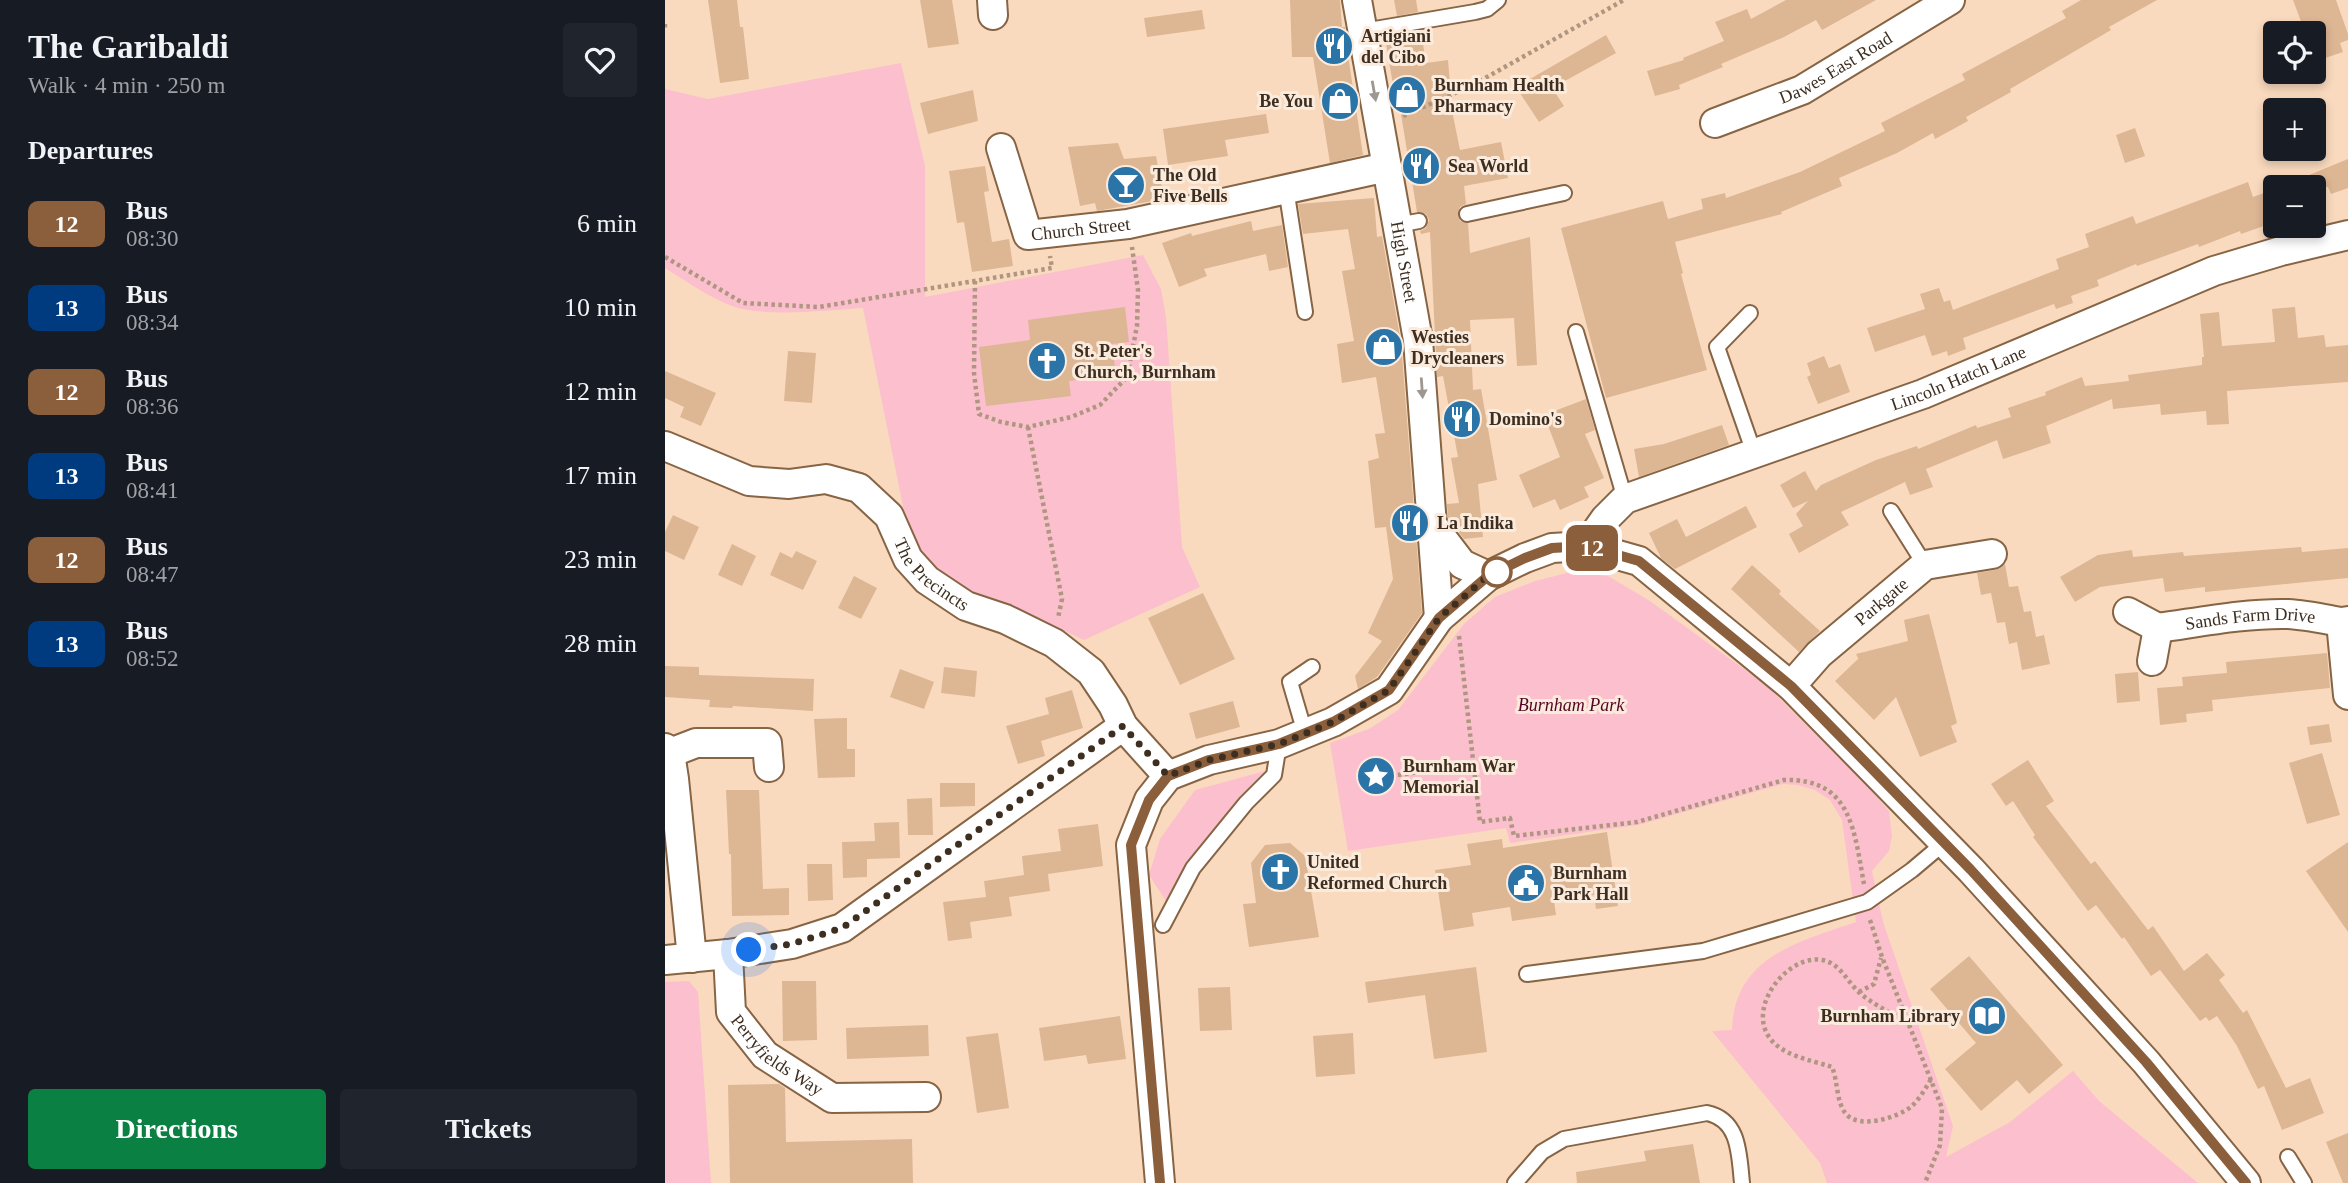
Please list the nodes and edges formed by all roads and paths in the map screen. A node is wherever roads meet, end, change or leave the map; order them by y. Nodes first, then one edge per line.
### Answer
1 (1357, 0) edge
2 (1498, 0) edge
3 (1624, 0) edge
4 (1950, 0) edge
5 (1363, 31) junction
6 (1715, 123) dead end
7 (1380, 126) junction
8 (1001, 148) dead end
9 (1387, 167) junction
10 (1286, 188) junction
11 (1564, 192) dead end
12 (1467, 214) dead end
13 (1128, 224) junction
14 (2348, 236) edge
15 (665, 257) edge
16 (1052, 268) dead end
17 (975, 282) junction
18 (1305, 312) dead end
19 (1750, 313) dead end
20 (1576, 332) dead end
21 (1028, 427) junction
22 (665, 446) edge
23 (1754, 453) junction
24 (1625, 499) junction
25 (1891, 511) dead end
26 (1433, 526) junction
27 (1586, 546) junction
28 (1992, 554) dead end
29 (1925, 565) junction
30 (1488, 576) junction
31 (2128, 612) dead end
32 (1439, 618) junction
33 (2345, 621) edge
34 (2158, 628) junction
35 (1054, 643) junction
36 (2152, 660) dead end
37 (1312, 667) dead end
38 (1791, 686) junction
39 (2348, 695) edge
40 (1123, 726) junction
41 (1305, 733) junction
42 (1279, 744) junction
43 (667, 750) edge
44 (1474, 765) junction
45 (769, 767) dead end
46 (1168, 776) junction
47 (1384, 777) dead end
48 (1944, 843) junction
49 (1867, 902) junction
50 (1163, 926) dead end
51 (728, 954) junction
52 (1882, 957) junction
53 (679, 959) edge
54 (1527, 974) dead end
55 (1859, 992) junction
56 (1909, 1023) junction
57 (1931, 1079) junction
58 (926, 1097) dead end
59 (2288, 1157) dead end
60 (1160, 1183) edge
61 (1515, 1183) edge
62 (1742, 1183) edge
63 (1925, 1183) edge
64 (2246, 1183) edge
65 (2304, 1183) edge

1 - 5 street, High Street
2 - 5 lane
3 - 7 path
4 - 6 street, Dawes East Road
5 -> 7 street, High Street
7 - 9 street, High Street
8 - 13 street, Church Street
9 - 10 street, Church Street
9 -> 26 street, High Street
10 - 13 street, Church Street
10 - 18 lane
11 - 12 lane
13 - 21 path
14 - 23 street, Lincoln Hatch Lane
15 - 17 path
16 - 17 path
17 - 21 path
19 - 23 lane
20 - 24 lane
21 - 35 path
22 - 35 street, The Precincts
23 - 24 street, Lincoln Hatch Lane
24 - 27 street, Lincoln Hatch Lane
25 - 29 lane
26 - 30 street
26 - 32 street, High Street
27 - 30 street
27 - 38 street
28 - 29 street, Parkgate
29 - 38 street, Parkgate
30 - 32 street
31 - 34 street
32 - 41 street
32 - 44 path
33 - 34 street, Sands Farm Drive
33 - 39 street, Sands Farm Drive
34 - 36 street
35 - 40 street, The Precincts
37 - 41 lane
38 - 48 street
40 - 46 street, The Precincts
40 - 51 street
41 - 42 street
42 - 46 street
42 - 50 lane
43 - 45 street
43 - 53 street
44 - 47 path
44 - 49 path
46 - 60 street
48 - 49 lane
48 - 64 street
49 - 52 path
49 - 54 lane
51 - 53 street
51 - 58 street, Perryfields Way
52 - 55 path
52 - 56 path
55 - 56 path
55 - 57 path
56 - 57 path
57 - 63 path
59 - 65 lane
61 - 62 lane

